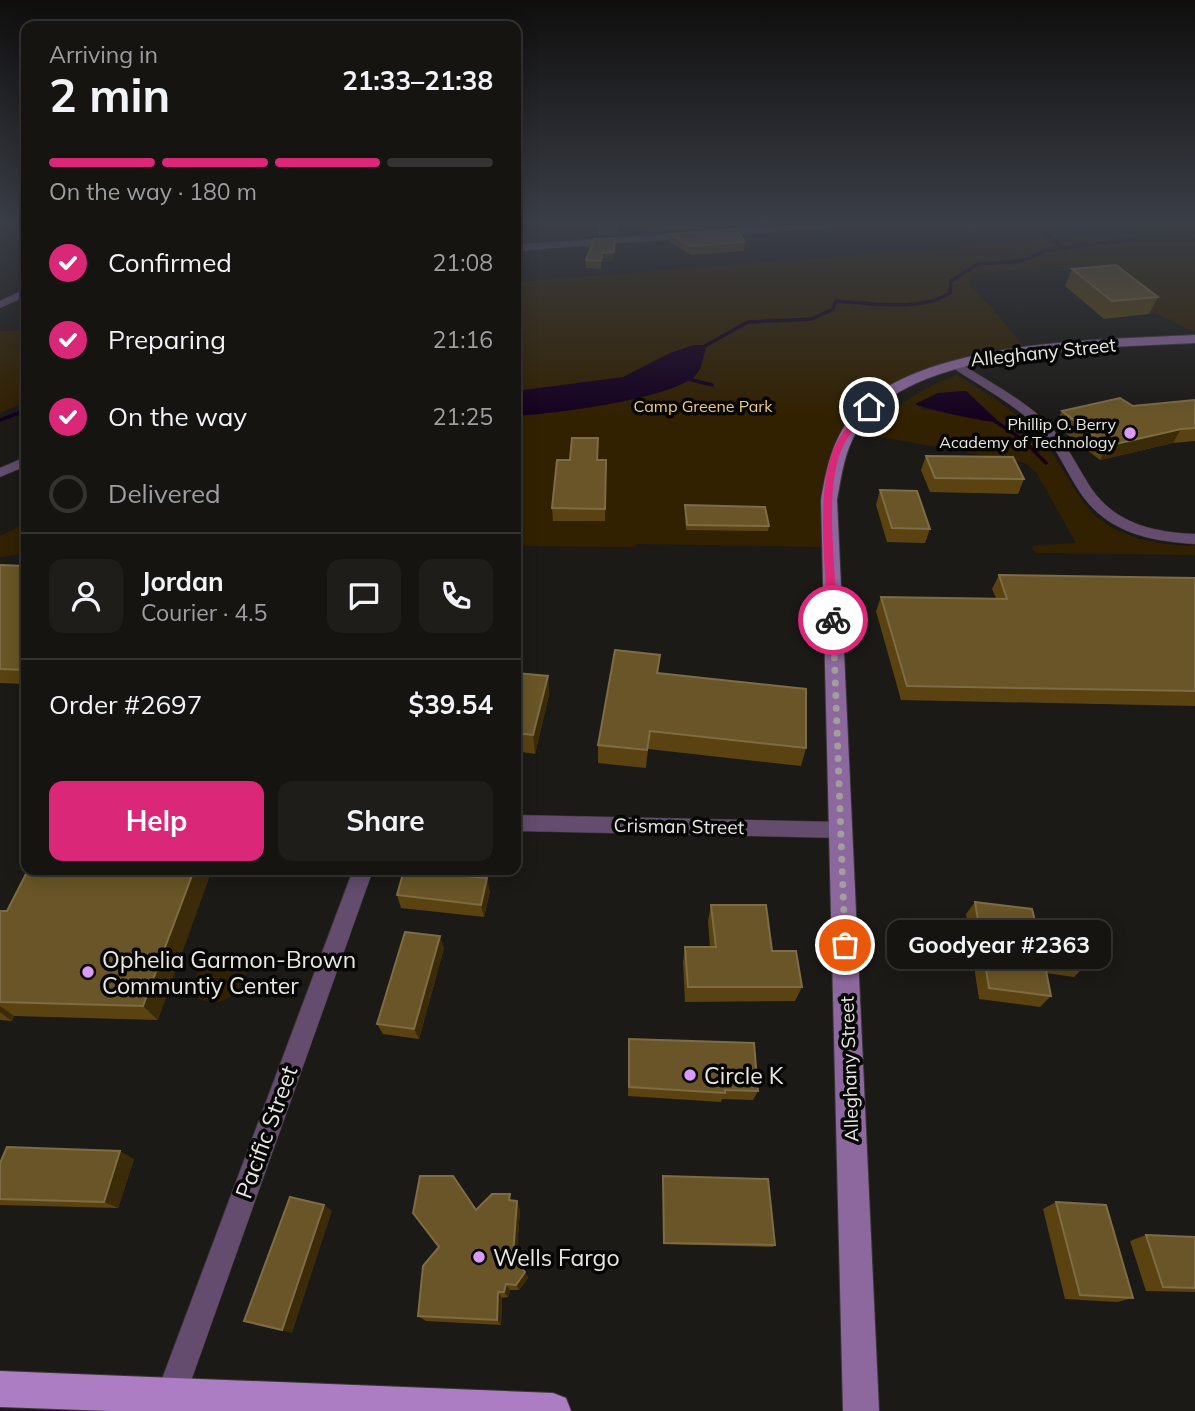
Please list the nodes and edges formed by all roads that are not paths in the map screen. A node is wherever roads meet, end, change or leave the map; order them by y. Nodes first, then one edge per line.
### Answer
1 (21, 294) edge
2 (0, 305) edge
3 (1195, 339) edge
4 (954, 364) junction
5 (21, 463) edge
6 (0, 473) edge
7 (1195, 539) edge
8 (521, 823) edge
9 (841, 830) junction
10 (361, 875) edge
11 (0, 1389) edge
12 (164, 1403) edge
13 (553, 1411) edge
14 (861, 1411) edge

1 - 2 street
3 - 4 street, Alleghany Street
4 - 7 street
4 - 9 street, Alleghany Street
5 - 6 street
8 - 9 street, Crisman Street
9 - 14 street, Alleghany Street
10 - 12 street, Pacific Street
11 - 12 main road
12 - 13 main road

